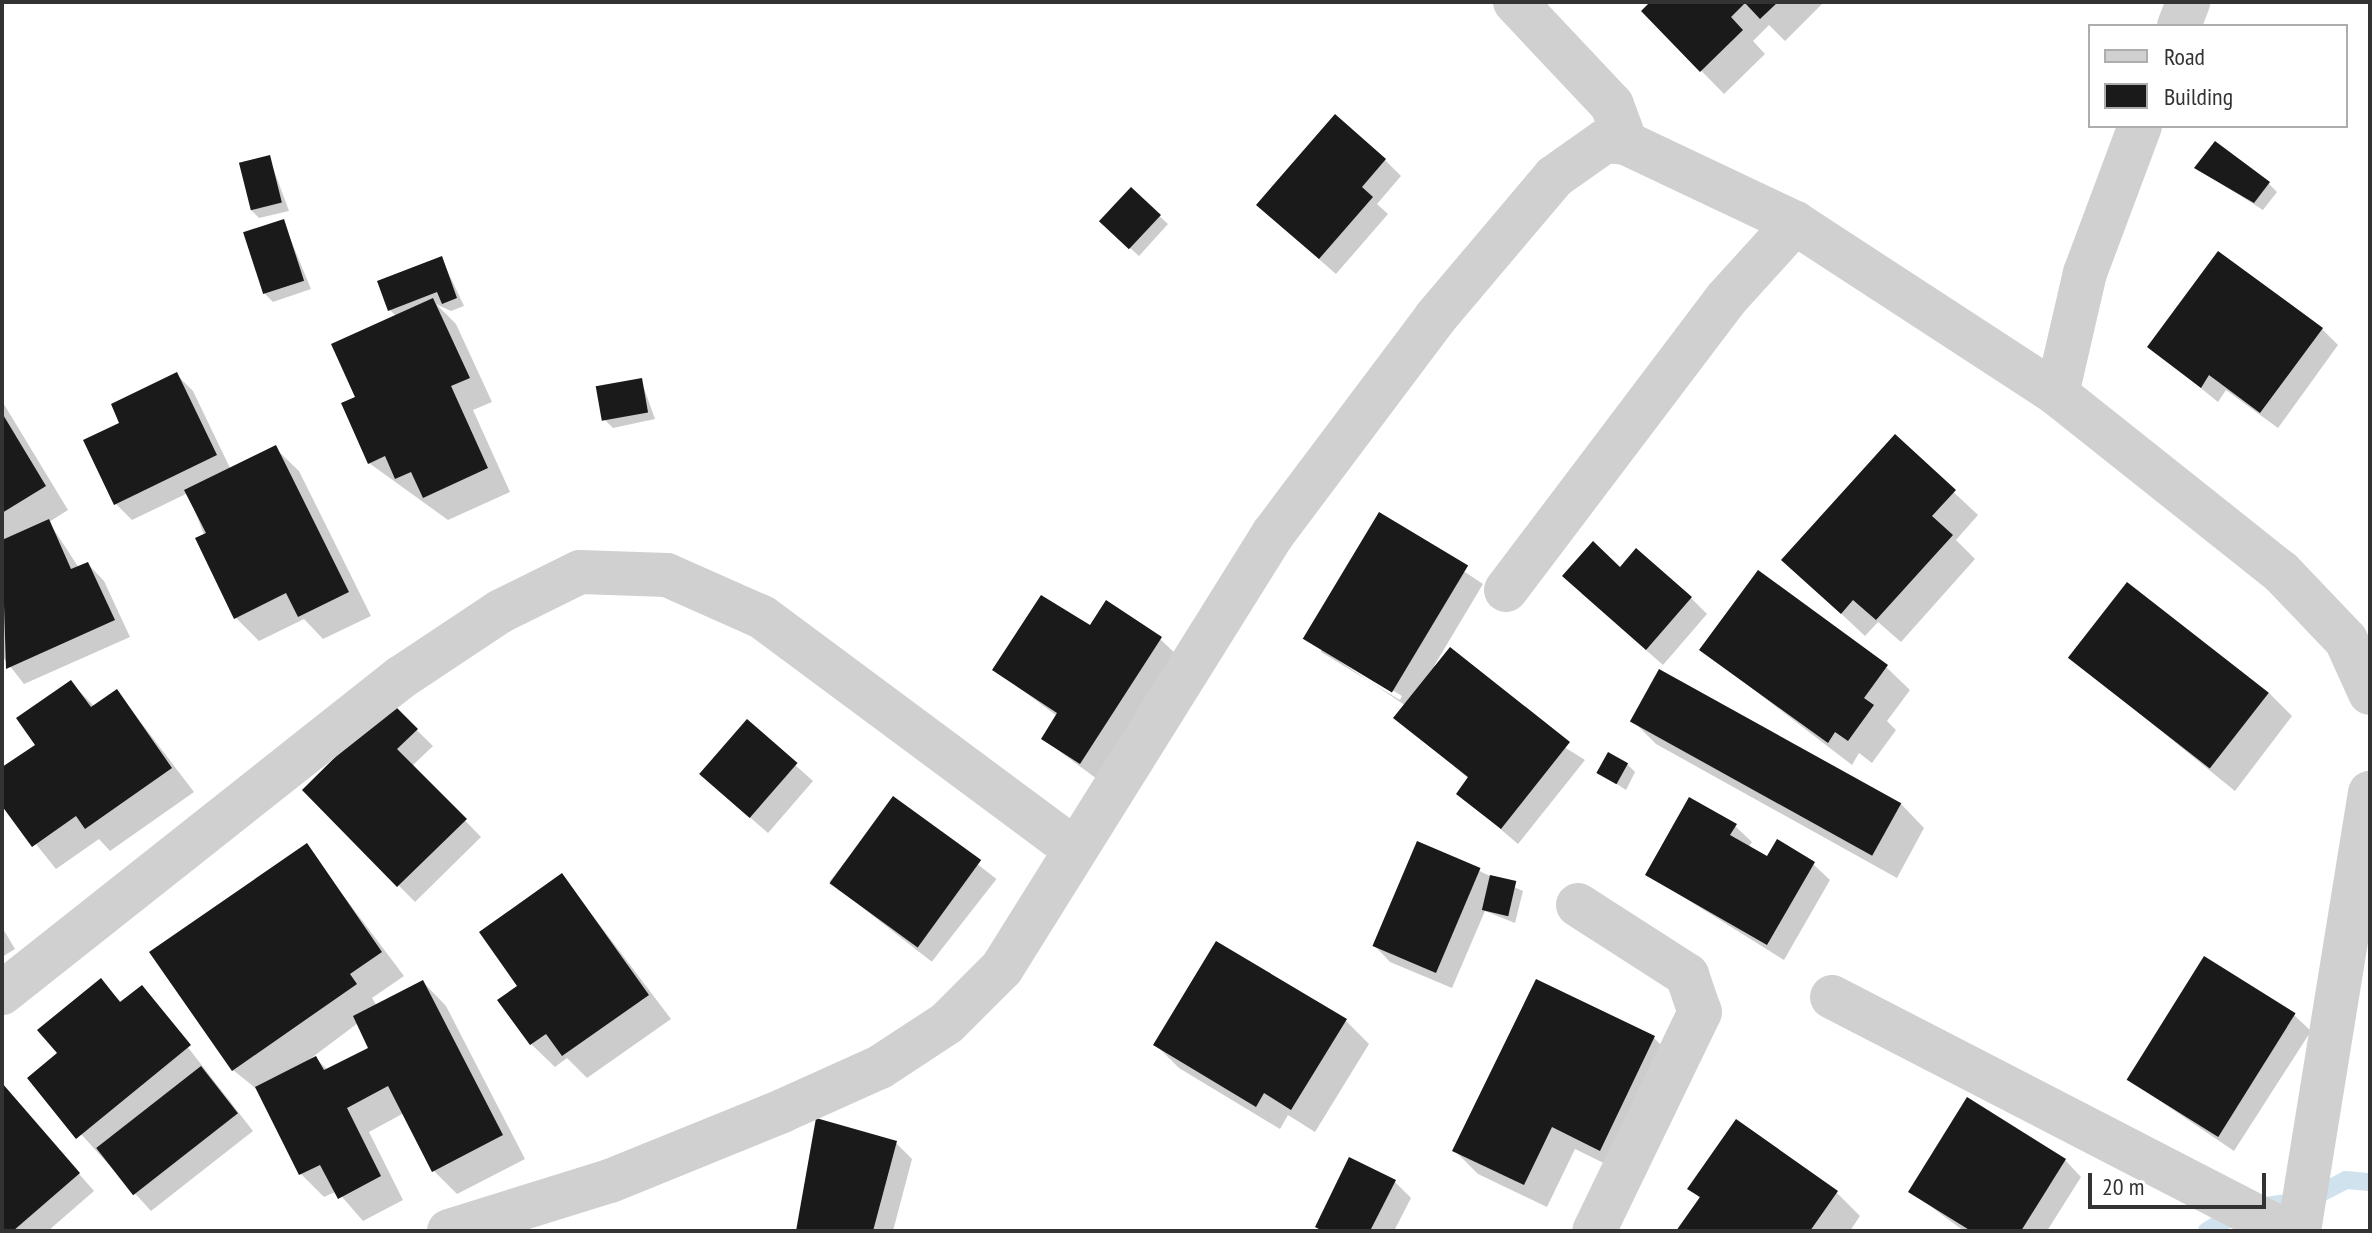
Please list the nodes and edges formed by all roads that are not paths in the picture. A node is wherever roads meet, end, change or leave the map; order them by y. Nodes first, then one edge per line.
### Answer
1 (1515, 2) edge
2 (2188, 2) edge
3 (2180, 24) edge
4 (2139, 128) edge
5 (1626, 143) junction
6 (1795, 223) junction
7 (2057, 394) junction
8 (1506, 590) dead end
9 (2370, 693) edge
10 (2370, 793) edge
11 (1073, 848) junction
12 (1578, 905) dead end
13 (2, 993) edge
14 (1832, 997) dead end
15 (449, 1231) edge
16 (1594, 1231) edge
17 (2285, 1231) edge
18 (2299, 1231) edge

1 - 5 street
2 - 3 street
4 - 7 street
5 - 6 street
5 - 11 street
6 - 7 street
6 - 8 street
7 - 9 street
10 - 18 street
11 - 13 street
11 - 15 street
12 - 16 street
14 - 17 street

